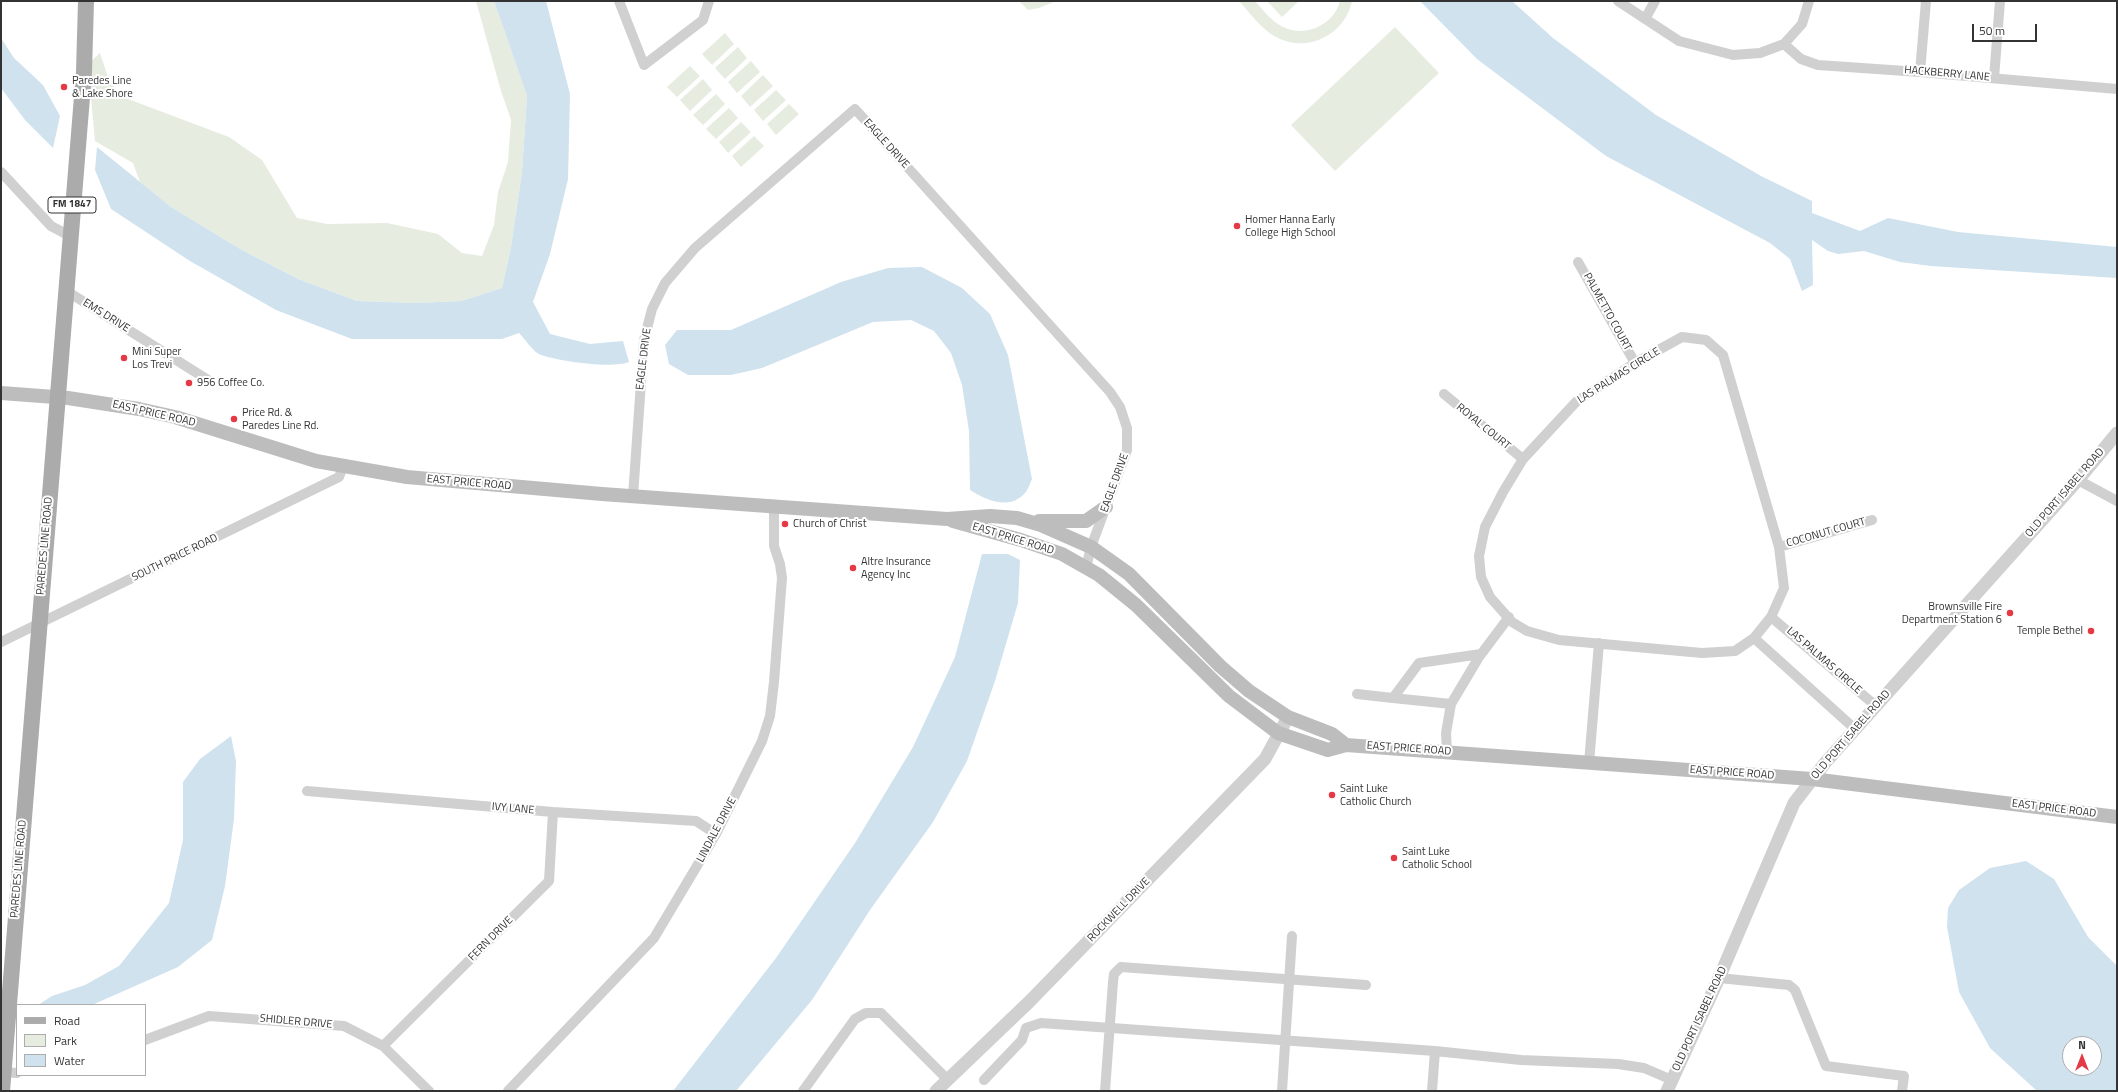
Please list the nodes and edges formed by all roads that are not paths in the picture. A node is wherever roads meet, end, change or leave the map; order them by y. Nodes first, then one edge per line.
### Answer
1 (86, 1) edge
2 (619, 1) edge
3 (710, 1) edge
4 (1618, 1) edge
5 (1655, 1) edge
6 (1809, 1) edge
7 (1926, 1) edge
8 (2000, 1) edge
9 (1645, 19) junction
10 (1784, 44) junction
11 (1920, 72) junction
12 (1994, 78) junction
13 (2117, 89) edge
14 (1, 172) edge
15 (70, 236) junction
16 (1578, 262) dead end
17 (65, 290) junction
18 (1635, 363) junction
19 (208, 380) dead end
20 (1, 393) edge
21 (1444, 394) dead end
22 (57, 398) junction
23 (2117, 433) edge
24 (1522, 459) junction
25 (344, 467) junction
26 (2078, 480) junction
27 (632, 496) junction
28 (2117, 501) edge
29 (774, 506) junction
30 (1106, 507) junction
31 (947, 519) junction
32 (1872, 520) dead end
33 (1028, 521) junction
34 (1091, 547) junction
35 (1779, 547) junction
36 (1086, 568) junction
37 (1509, 617) junction
38 (1771, 617) junction
39 (39, 624) junction
40 (1754, 638) junction
41 (1, 642) edge
42 (1599, 643) junction
43 (1481, 654) junction
44 (1357, 694) dead end
45 (1393, 698) junction
46 (1451, 704) junction
47 (1876, 706) junction
48 (1288, 717) junction
49 (1855, 729) junction
50 (1278, 733) junction
51 (1346, 745) junction
52 (1447, 752) junction
53 (1589, 762) junction
54 (1812, 779) junction
55 (307, 791) dead end
56 (553, 812) junction
57 (2117, 817) edge
58 (716, 834) junction
59 (1292, 936) dead end
60 (1719, 978) junction
61 (1290, 979) junction
62 (1366, 985) dead end
63 (1014, 1016) junction
64 (1026, 1028) junction
65 (1110, 1029) junction
66 (146, 1040) edge
67 (1286, 1042) junction
68 (382, 1046) junction
69 (1435, 1051) junction
70 (10, 1073) edge
71 (947, 1080) junction
72 (984, 1080) dead end
73 (1670, 1086) edge
74 (2, 1091) edge
75 (428, 1091) edge
76 (508, 1091) edge
77 (803, 1091) edge
78 (936, 1091) edge
79 (1105, 1091) edge
80 (1282, 1091) edge
81 (1432, 1091) edge
82 (1902, 1091) edge

1 - 15 main road, PAREDES LINE ROAD / FM 1847
2 - 3 street
4 - 9 street
5 - 9 street
6 - 10 street
7 - 11 street
8 - 12 street
9 - 10 street
10 - 11 street, HACKBERRY LANE
11 - 12 street, HACKBERRY LANE
12 - 13 street, HACKBERRY LANE
14 - 15 street
15 - 17 main road, PAREDES LINE ROAD / FM 1847
16 - 18 street, PALMETTO COURT
17 - 19 street, EMS DRIVE
17 - 22 main road, PAREDES LINE ROAD / FM 1847
18 - 24 street, LAS PALMAS CIRCLE
18 - 35 street, LAS PALMAS CIRCLE
20 - 22 main road, EAST PRICE ROAD
21 - 24 street, ROYAL COURT
22 - 25 main road, EAST PRICE ROAD
22 - 39 main road, PAREDES LINE ROAD / FM 1847
23 - 26 street, OLD PORT ISABEL ROAD
24 - 37 street, LAS PALMAS CIRCLE
25 - 27 main road, EAST PRICE ROAD
25 - 39 street, SOUTH PRICE ROAD
26 - 28 street
26 - 47 street, OLD PORT ISABEL ROAD
27 - 29 main road, EAST PRICE ROAD
27 - 30 street, EAGLE DRIVE
29 - 31 main road, EAST PRICE ROAD
29 - 58 street, LINDALE DRIVE
30 - 33 main road
30 - 34 street, EAGLE DRIVE
31 - 33 main road, EAST PRICE ROAD
31 - 36 main road, EAST PRICE ROAD
32 - 35 street, COCONUT COURT
33 - 34 main road, EAST PRICE ROAD
34 - 36 street, EAGLE DRIVE
34 - 48 main road, EAST PRICE ROAD
35 - 38 street, LAS PALMAS CIRCLE
36 - 50 main road, EAST PRICE ROAD
37 - 42 street, LAS PALMAS CIRCLE
37 - 43 street
38 - 40 street, LAS PALMAS CIRCLE
38 - 47 street, LAS PALMAS CIRCLE
39 - 41 street, SOUTH PRICE ROAD
39 - 70 main road, PAREDES LINE ROAD / FM 1847
40 - 42 street, LAS PALMAS CIRCLE
40 - 49 street
42 - 53 street
43 - 45 street
43 - 46 street
44 - 45 street
45 - 46 street
46 - 52 street
47 - 49 street, OLD PORT ISABEL ROAD
48 - 50 street, ROCKWELL DRIVE
48 - 51 main road, EAST PRICE ROAD
49 - 54 street, OLD PORT ISABEL ROAD
50 - 51 main road, EAST PRICE ROAD
50 - 63 street, ROCKWELL DRIVE
51 - 52 main road, EAST PRICE ROAD
52 - 53 main road, EAST PRICE ROAD
53 - 54 main road, EAST PRICE ROAD
54 - 57 main road, EAST PRICE ROAD
54 - 60 street, OLD PORT ISABEL ROAD
55 - 56 street, IVY LANE
56 - 58 street, IVY LANE
56 - 68 street, FERN DRIVE
58 - 76 street, LINDALE DRIVE
59 - 61 street
60 - 73 street, OLD PORT ISABEL ROAD
60 - 82 street
61 - 62 street
61 - 65 street
61 - 67 street
63 - 64 street
63 - 71 street, ROCKWELL DRIVE
64 - 65 street
64 - 72 street
65 - 67 street
65 - 79 street
66 - 68 street, SHIDLER DRIVE
67 - 69 street
67 - 80 street
68 - 75 street, SHIDLER DRIVE
69 - 73 street
69 - 81 street
70 - 74 main road, PAREDES LINE ROAD / FM 1847
71 - 77 street
71 - 78 street, ROCKWELL DRIVE

